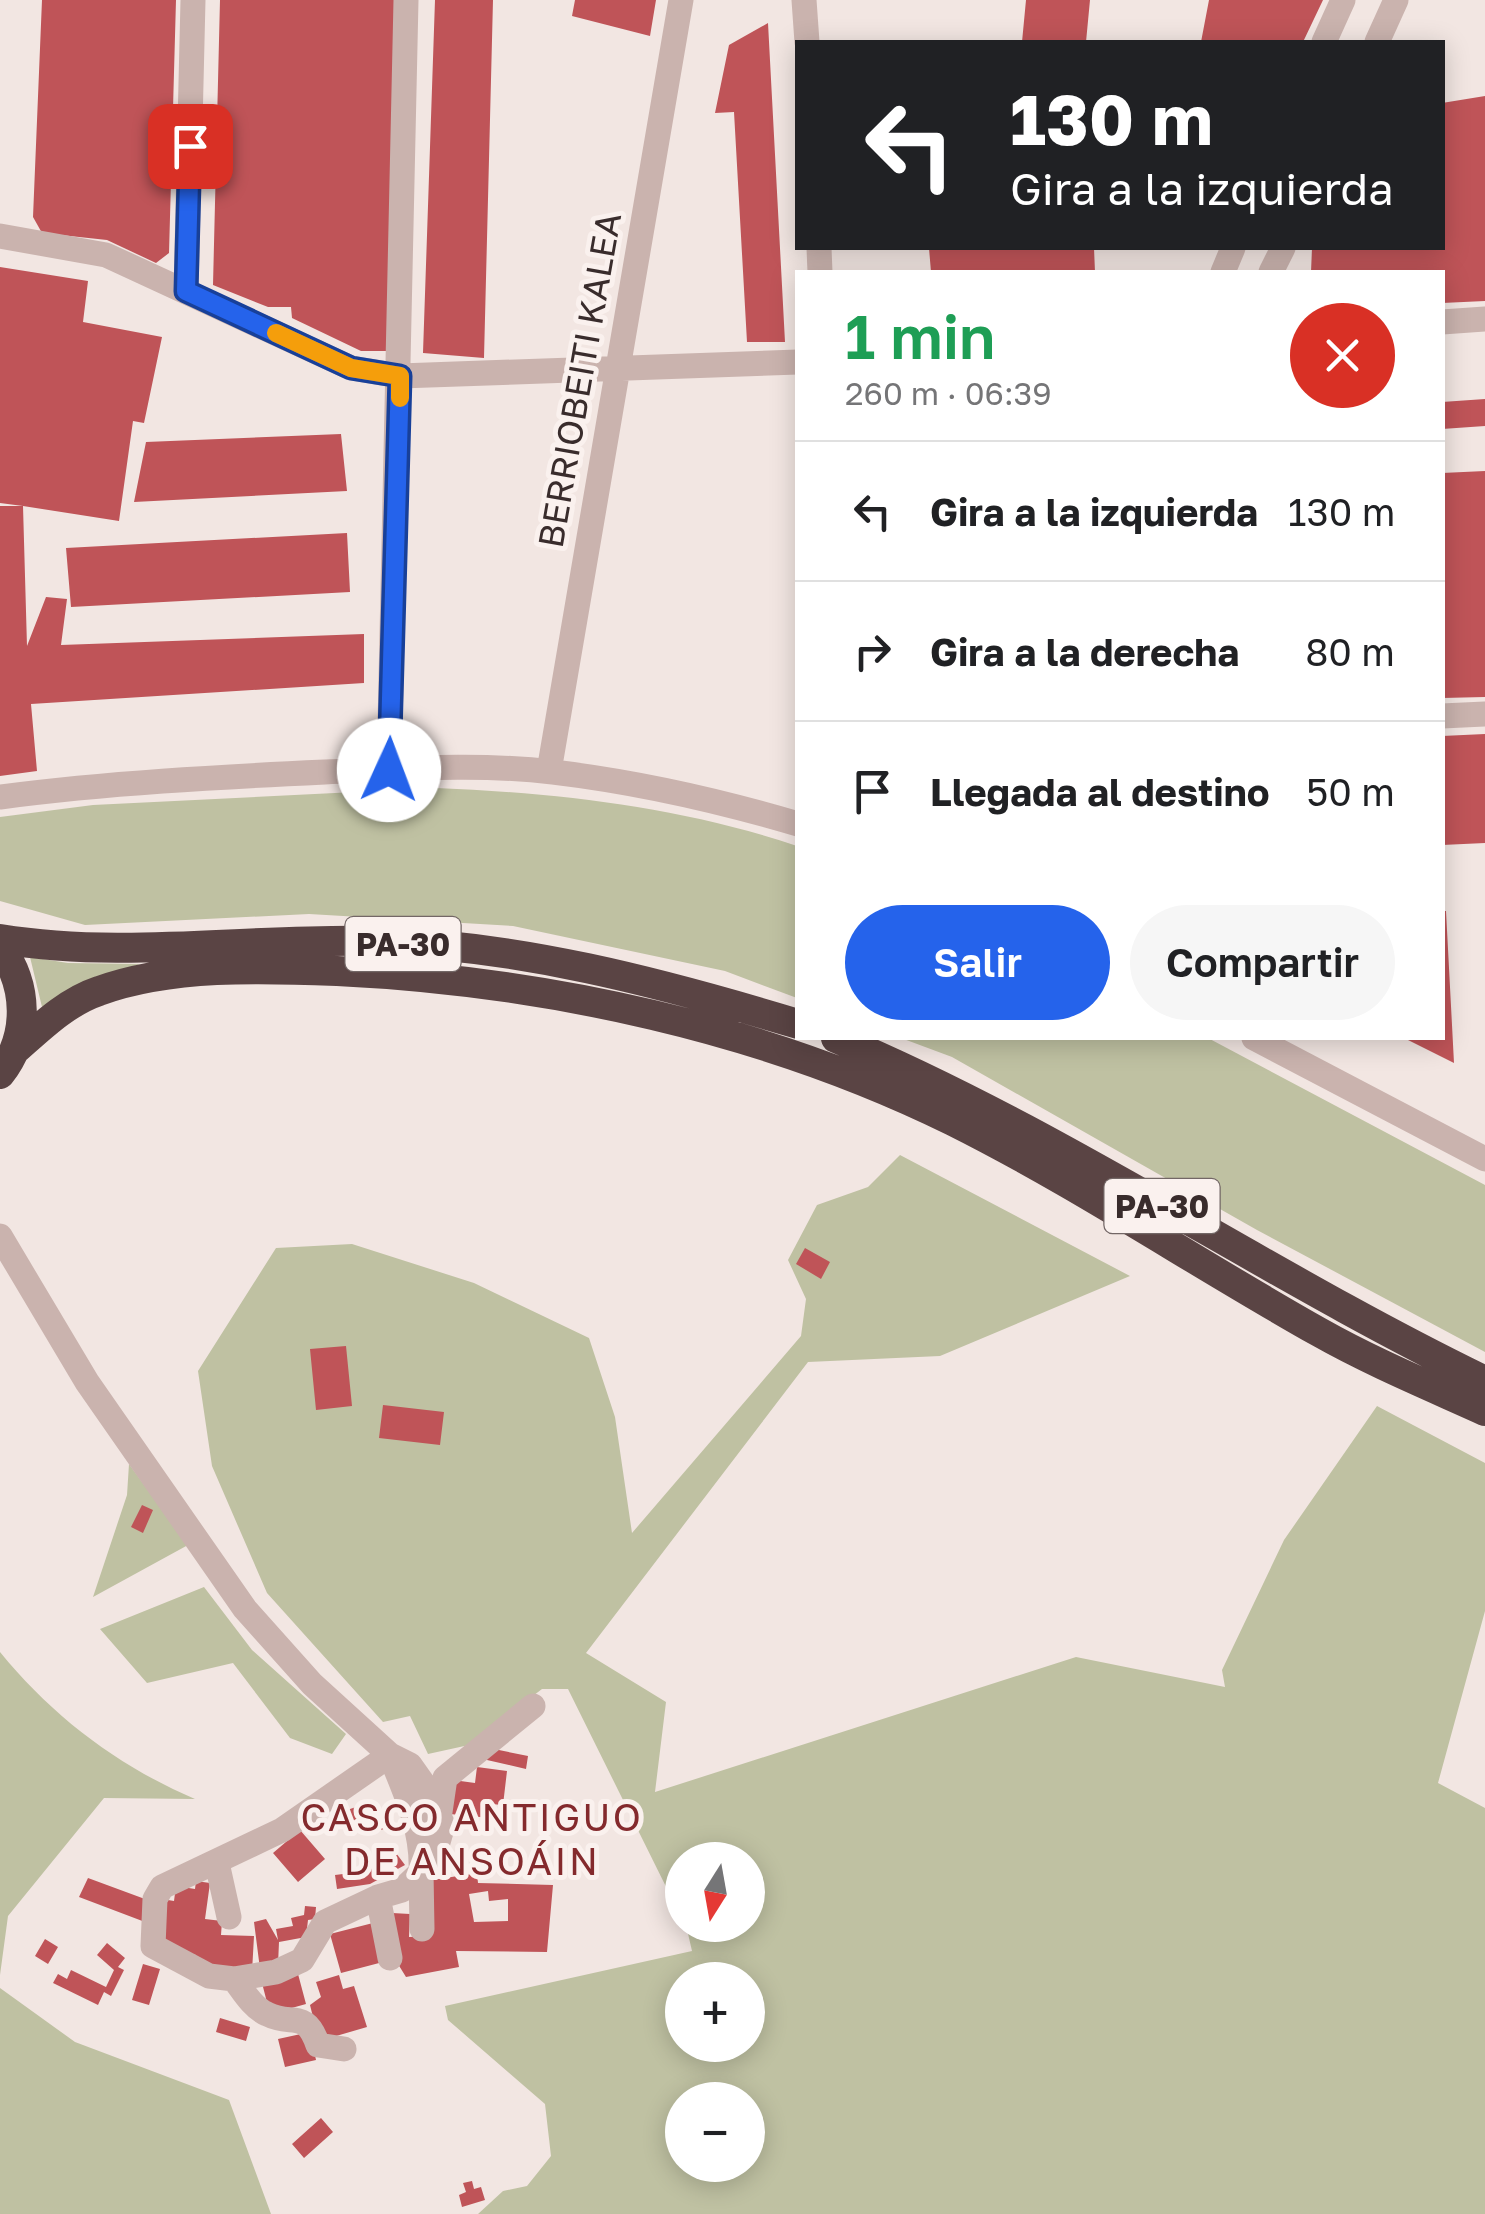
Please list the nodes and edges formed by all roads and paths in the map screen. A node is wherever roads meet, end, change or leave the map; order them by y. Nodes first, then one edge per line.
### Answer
1 (193, 0) edge
2 (406, 0) edge
3 (680, 0) edge
4 (804, 0) edge
5 (1343, 0) edge
6 (1396, 0) edge
7 (807, 40) edge
8 (1325, 40) edge
9 (1378, 40) edge
10 (0, 236) edge
11 (186, 291) junction
12 (1485, 319) edge
13 (1445, 322) edge
14 (795, 362) edge
15 (616, 371) junction
16 (400, 376) junction
17 (1485, 714) edge
18 (1445, 716) edge
19 (389, 770) junction
20 (549, 772) junction
21 (0, 797) edge
22 (795, 823) edge
23 (0, 939) edge
24 (0, 948) edge
25 (795, 1023) edge
26 (840, 1040) edge
27 (1258, 1040) edge
28 (8, 1062) edge
29 (1485, 1159) edge
30 (0, 1222) edge
31 (0, 1236) edge
32 (16, 1263) junction
33 (1485, 1381) edge
34 (1485, 1411) edge
35 (533, 1706) dead end
36 (400, 1760) junction
37 (445, 1778) junction
38 (440, 1812) junction
39 (217, 1862) junction
40 (421, 1872) junction
41 (378, 1897) junction
42 (229, 1917) dead end
43 (422, 1930) dead end
44 (390, 1958) dead end
45 (234, 1978) junction
46 (344, 2050) dead end

1 - 11 street
2 - 16 street
3 - 15 street, BERRIOBEITI KALEA
4 - 7 street
5 - 8 street
6 - 9 street
10 - 11 street
11 - 16 street
12 - 13 street
14 - 15 street
15 - 16 street
15 - 20 street, BERRIOBEITI KALEA
16 - 19 street
17 - 18 street
19 - 20 street
19 - 21 street
20 - 22 street
23 - 25 highway, PA-30
24 - 28 highway, PA-30
26 - 33 highway, PA-30
27 - 29 street
28 - 34 highway, PA-30
30 - 32 street
31 - 32 street
32 - 36 street
35 - 37 street
36 - 37 street
36 - 38 street
36 - 39 street
36 - 40 street
37 - 38 street
38 - 40 street
39 - 42 street
39 - 45 street
40 - 41 street
40 - 43 street
41 - 44 street
41 - 45 street
45 - 46 street

